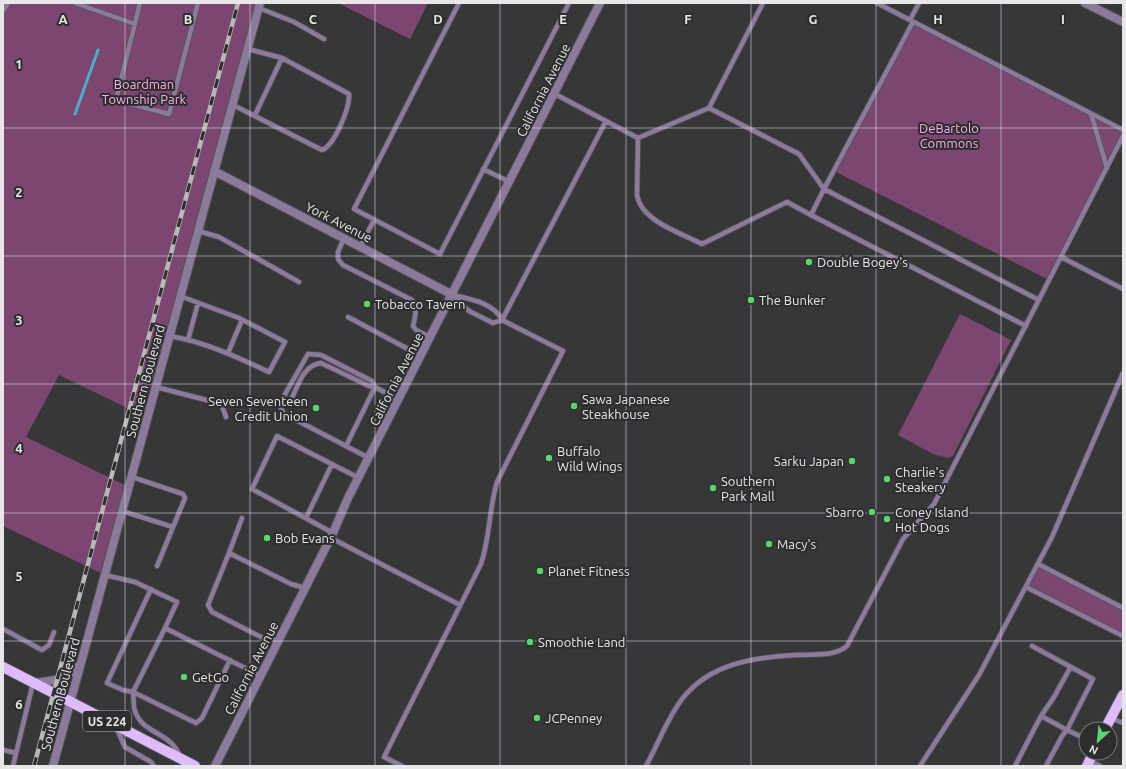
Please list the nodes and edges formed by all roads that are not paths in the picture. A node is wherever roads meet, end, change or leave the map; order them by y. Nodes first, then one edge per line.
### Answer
1 (8, 3) edge
2 (75, 3) edge
3 (140, 3) edge
4 (198, 3) edge
5 (459, 3) edge
6 (569, 3) edge
7 (600, 3) edge
8 (763, 3) edge
9 (877, 3) edge
10 (919, 3) edge
11 (1085, 3) edge
12 (260, 6) edge
13 (3, 11) edge
14 (912, 21) junction
15 (1123, 22) edge
16 (135, 24) junction
17 (324, 39) dead end
18 (248, 49) junction
19 (282, 58) junction
20 (554, 94) junction
21 (232, 105) junction
22 (709, 108) junction
23 (1091, 114) junction
24 (255, 115) junction
25 (606, 121) junction
26 (1123, 130) edge
27 (1123, 136) edge
28 (638, 138) junction
29 (1107, 168) junction
30 (483, 169) junction
31 (214, 171) junction
32 (510, 182) junction
33 (824, 189) junction
34 (811, 215) junction
35 (374, 220) junction
36 (198, 231) junction
37 (344, 238) junction
38 (360, 247) junction
39 (1061, 257) junction
40 (299, 282) dead end
41 (1123, 289) edge
42 (453, 295) junction
43 (180, 296) junction
44 (1039, 300) junction
45 (198, 303) junction
46 (348, 317) dead end
47 (242, 320) junction
48 (502, 320) junction
49 (1026, 326) junction
50 (170, 336) junction
51 (431, 338) junction
52 (188, 340) junction
53 (228, 353) junction
54 (421, 356) junction
55 (1123, 373) edge
56 (156, 387) junction
57 (375, 387) junction
58 (291, 400) dead end
59 (399, 400) junction
60 (296, 414) dead end
61 (226, 417) dead end
62 (298, 422) junction
63 (346, 446) junction
64 (369, 458) junction
65 (332, 464) junction
66 (132, 477) junction
67 (359, 478) junction
68 (122, 512) junction
69 (242, 518) dead end
70 (306, 518) junction
71 (173, 527) junction
72 (332, 536) junction
73 (229, 553) junction
74 (1038, 564) junction
75 (157, 566) dead end
76 (105, 575) junction
77 (1026, 587) junction
78 (305, 588) junction
79 (151, 589) junction
80 (460, 604) junction
81 (1123, 608) edge
82 (165, 628) junction
83 (3, 629) edge
84 (54, 632) dead end
85 (1123, 636) edge
86 (279, 641) junction
87 (1032, 646) dead end
88 (230, 660) junction
89 (81, 665) junction
90 (3, 667) edge
91 (1070, 668) junction
92 (261, 676) junction
93 (33, 683) junction
94 (133, 692) junction
95 (1123, 695) edge
96 (70, 702) junction
97 (1041, 716) junction
98 (1111, 718) junction
99 (1110, 721) edge
100 (1123, 723) edge
101 (115, 725) junction
102 (1067, 730) junction
103 (1078, 735) edge
104 (3, 750) edge
105 (16, 753) junction
106 (181, 759) junction
107 (13, 766) edge
108 (53, 766) edge
109 (154, 766) edge
110 (195, 766) edge
111 (215, 766) edge
112 (402, 766) edge
113 (646, 766) edge
114 (920, 766) edge
115 (1014, 766) edge
116 (1046, 766) edge

1 - 13 lane
2 - 16 lane
3 - 16 lane
4 - 16 lane
5 - 35 lane
6 - 30 lane
7 - 20 street, California Avenue
8 - 22 lane
9 - 14 lane
10 - 14 lane
11 - 15 street
12 - 17 lane
12 - 18 street, Southern Boulevard
14 - 23 lane
14 - 33 lane
18 - 19 lane
18 - 21 street, Southern Boulevard
19 - 24 lane
19 - 24 lane
20 - 25 lane
20 - 32 street, California Avenue
21 - 24 lane
21 - 31 street, Southern Boulevard
22 - 28 lane
22 - 33 lane
23 - 26 lane
23 - 29 lane
25 - 28 lane
25 - 48 lane
27 - 29 lane
28 - 34 lane
29 - 39 lane
30 - 32 lane
30 - 35 lane
31 - 36 street, Southern Boulevard
31 - 37 street, York Avenue
32 - 42 street, California Avenue
33 - 34 lane
33 - 44 lane
34 - 49 lane
35 - 38 lane
36 - 40 lane
36 - 43 street, Southern Boulevard
37 - 38 street, York Avenue
37 - 51 lane
38 - 42 street, York Avenue
39 - 41 lane
39 - 44 lane
42 - 48 lane
42 - 48 lane
42 - 51 street, California Avenue
43 - 45 lane
43 - 50 street, Southern Boulevard
44 - 49 lane
45 - 47 lane
45 - 52 lane
46 - 54 lane
47 - 53 lane
47 - 53 lane
48 - 80 lane
49 - 113 lane
50 - 52 lane
50 - 56 street, Southern Boulevard
51 - 54 street, California Avenue
52 - 53 lane
54 - 59 street, California Avenue
55 - 74 lane
56 - 61 lane
56 - 66 street, Southern Boulevard
57 - 58 lane
57 - 59 lane
57 - 62 lane
57 - 63 lane
59 - 64 street, California Avenue
60 - 62 lane
62 - 63 lane
63 - 64 lane
64 - 67 street, California Avenue
65 - 67 lane
65 - 70 lane
65 - 70 lane
66 - 68 street, Southern Boulevard
66 - 71 lane
67 - 72 street, California Avenue
68 - 71 lane
68 - 76 street, Southern Boulevard
69 - 73 lane
70 - 72 lane
71 - 75 lane
72 - 78 street, California Avenue
72 - 80 lane
73 - 78 lane
73 - 86 lane
74 - 77 lane
74 - 81 lane
76 - 79 lane
76 - 89 street, Southern Boulevard
77 - 85 lane
77 - 114 lane
78 - 86 street, California Avenue
79 - 82 lane
79 - 94 lane
80 - 112 lane
82 - 88 lane
82 - 94 lane
83 - 84 lane
86 - 92 street, California Avenue
87 - 91 lane
88 - 92 lane
88 - 94 lane
89 - 93 street
89 - 96 street, Southern Boulevard
90 - 93 main road, US 224
91 - 97 lane
91 - 102 lane
92 - 111 street, California Avenue
93 - 96 main road, US 224
93 - 105 lane
94 - 106 lane
95 - 98 main road
96 - 101 main road, US 224
96 - 108 street, Southern Boulevard
97 - 102 lane
97 - 115 lane
98 - 99 main road
98 - 100 lane
101 - 106 main road, US 224
101 - 109 lane
102 - 103 lane
102 - 116 lane
104 - 105 lane
105 - 107 lane
106 - 110 main road, US 224

